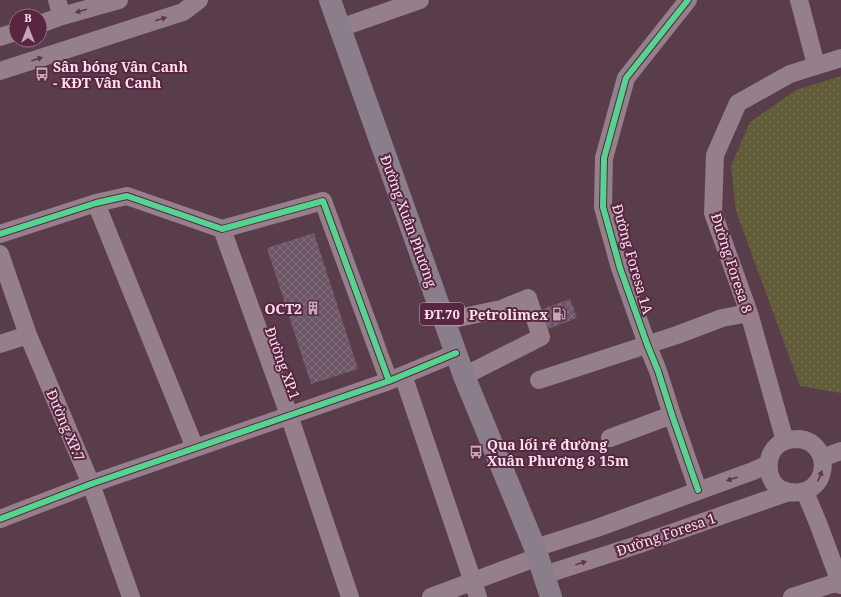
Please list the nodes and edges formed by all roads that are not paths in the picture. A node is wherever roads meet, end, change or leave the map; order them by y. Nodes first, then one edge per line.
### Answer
1 (118, 0) edge
2 (199, 0) edge
3 (330, 0) edge
4 (420, 0) edge
5 (688, 0) edge
6 (799, 0) edge
7 (59, 8) edge
8 (48, 17) edge
9 (340, 28) junction
10 (841, 58) edge
11 (816, 65) junction
12 (0, 71) edge
13 (96, 203) junction
14 (222, 229) junction
15 (0, 234) edge
16 (0, 254) edge
17 (749, 314) junction
18 (444, 321) junction
19 (28, 335) junction
20 (0, 344) edge
21 (647, 344) junction
22 (456, 353) junction
23 (464, 376) junction
24 (396, 378) junction
25 (539, 380) dead end
26 (289, 415) junction
27 (672, 415) junction
28 (610, 438) dead end
29 (785, 441) junction
30 (195, 448) junction
31 (841, 451) edge
32 (822, 458) junction
33 (768, 464) junction
34 (91, 484) junction
35 (698, 490) junction
36 (797, 492) junction
37 (0, 519) edge
38 (539, 560) junction
39 (841, 582) edge
40 (475, 589) edge
41 (131, 597) edge
42 (350, 597) edge
43 (431, 597) edge
44 (551, 597) edge
45 (792, 597) edge

1 -> 7 street
12 -> 2 street
3 - 9 main road, Đường Xuân Phương / ĐT.70
4 - 9 street
5 - 21 street, Đường Foresa 1A
6 - 11 street
7 - 8 street
9 - 18 main road, Đường Xuân Phương / ĐT.70
10 - 11 street, Đường Foresa 8
11 - 17 street, Đường Foresa 8
13 - 14 street
13 - 15 street
13 - 30 street
14 - 24 street
14 - 26 street, Đường XP.1
16 - 19 street, Đường XP.7
17 - 21 street
17 - 29 street, Đường Foresa 8
18 - 22 main road, Đường Xuân Phương / ĐT.70
18 - 23 street
19 - 20 street
19 - 34 street, Đường XP.7
21 - 25 street
21 - 27 street, Đường Foresa 1A
22 - 23 main road, Đường Xuân Phương / ĐT.70
22 - 24 street
23 - 38 main road, Đường Xuân Phương / ĐT.70
24 - 26 street
24 - 40 street
26 - 30 street
26 - 42 street, Đường XP.1
27 - 28 street
27 - 35 street, Đường Foresa 1A
29 - 32 street
29 - 33 street
30 - 34 street
31 - 32 street
36 -> 32 street
33 -> 35 street, Đường Foresa 1
33 - 36 street
34 - 37 street
34 - 41 street, Đường XP.7
35 - 38 street, Đường Foresa 1
38 -> 36 street, Đường Foresa 1
36 - 39 street
38 - 40 street
38 - 44 main road, Đường Xuân Phương / ĐT.70
39 - 45 street
40 - 43 street

